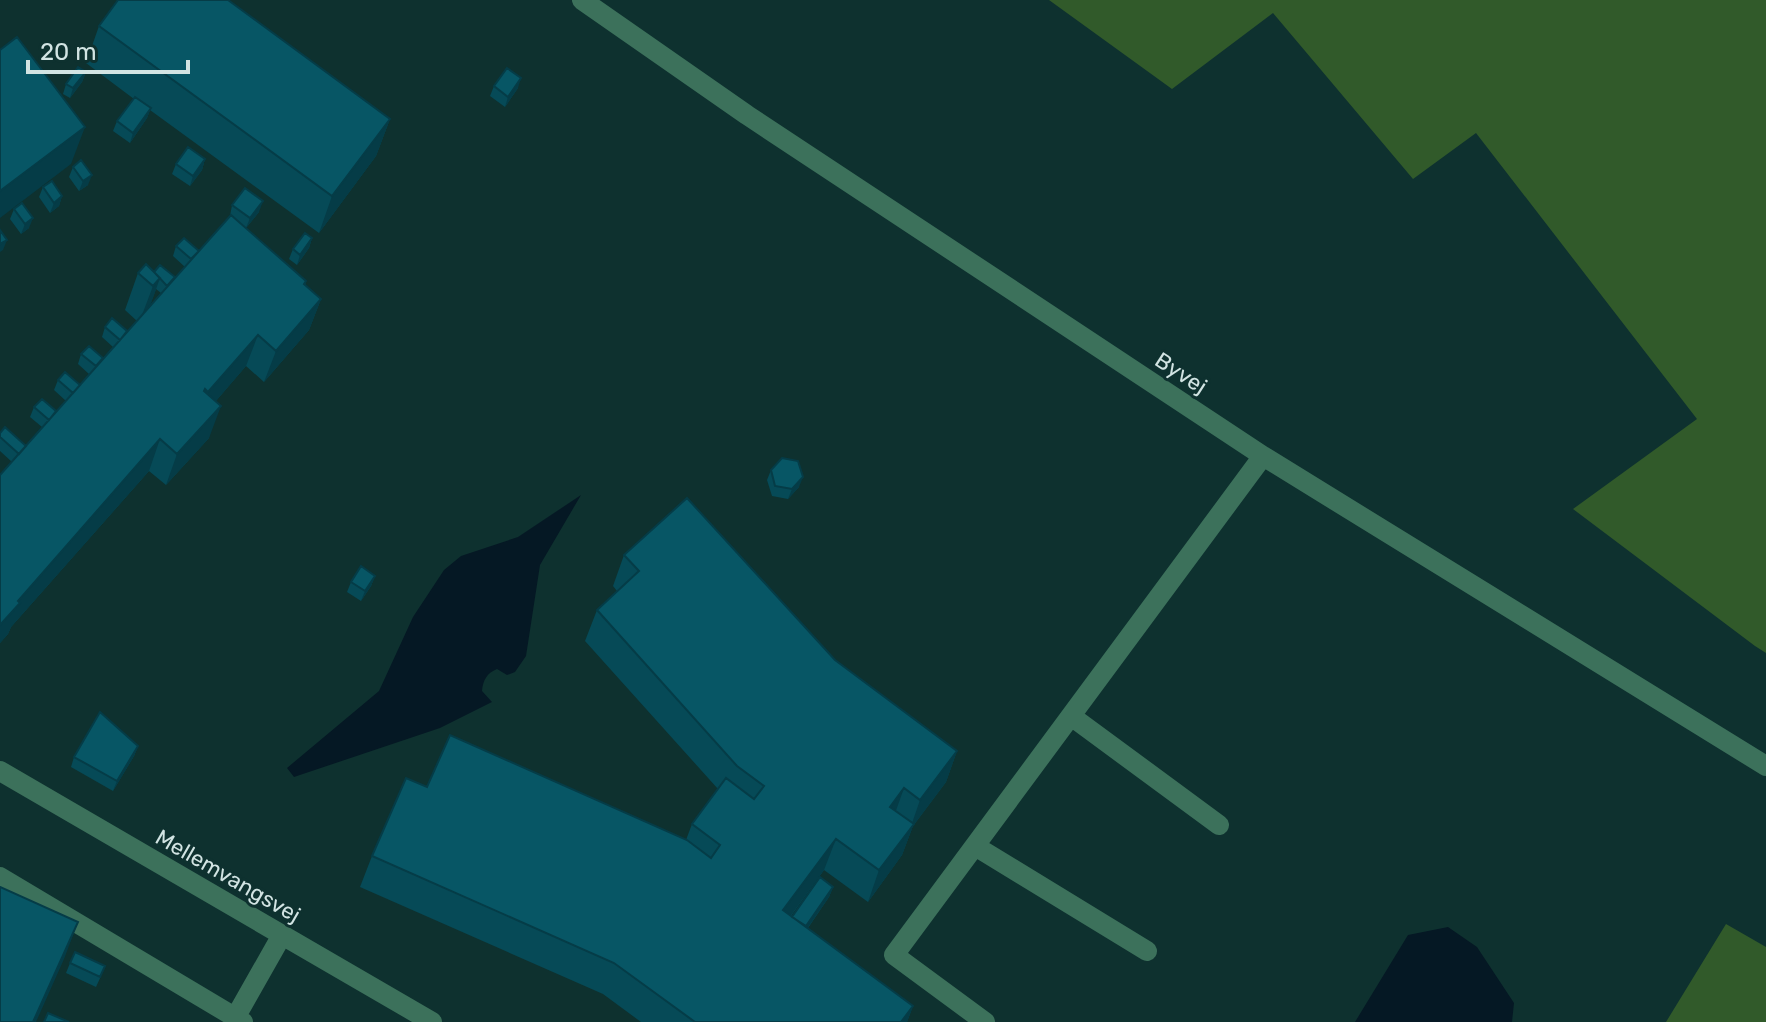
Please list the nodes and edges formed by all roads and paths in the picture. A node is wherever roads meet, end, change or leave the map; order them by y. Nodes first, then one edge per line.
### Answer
1 (582, 0) edge
2 (1263, 456) junction
3 (1071, 716) junction
4 (1766, 766) edge
5 (0, 771) edge
6 (1219, 825) dead end
7 (975, 846) junction
8 (0, 877) edge
9 (282, 935) junction
10 (1147, 951) dead end
11 (960, 1014) edge
12 (239, 1020) edge
13 (432, 1022) edge
14 (985, 1022) edge

1 - 2 street, Byvej
2 - 3 street
2 - 4 street, Byvej
3 - 6 street
3 - 7 street
5 - 9 street, Mellemvangsvej
7 - 10 street
7 - 11 street
8 - 12 street
9 - 12 street
9 - 13 street, Mellemvangsvej
11 - 14 street

